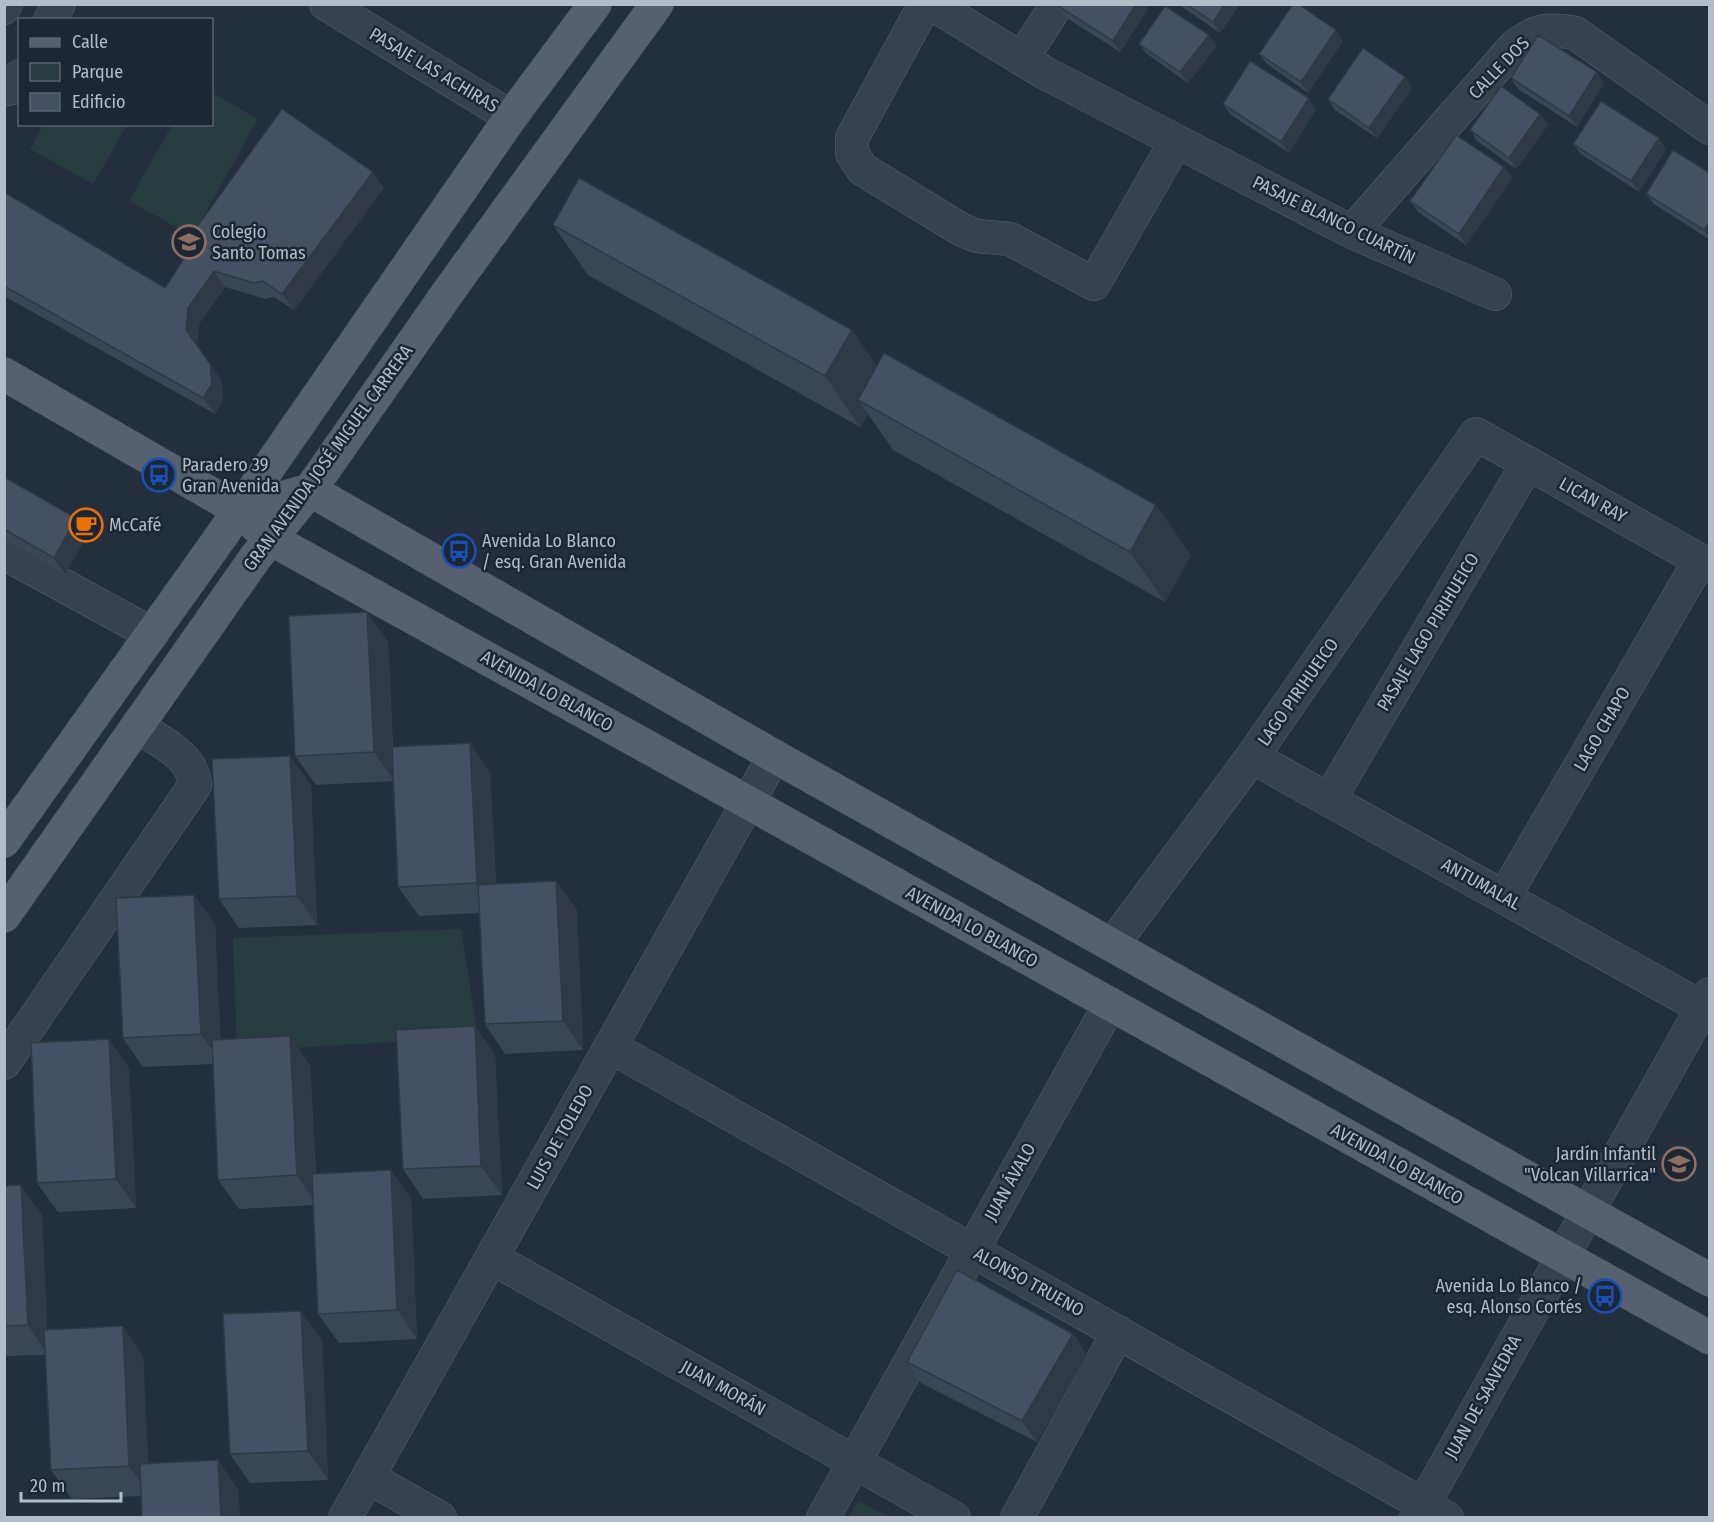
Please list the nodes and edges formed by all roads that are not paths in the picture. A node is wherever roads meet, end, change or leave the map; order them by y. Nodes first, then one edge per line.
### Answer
1 (58, 4) edge
2 (326, 4) edge
3 (595, 4) edge
4 (925, 4) edge
5 (932, 4) edge
6 (1057, 4) edge
7 (655, 5) edge
8 (51, 18) edge
9 (1022, 58) junction
10 (18, 79) edge
11 (4, 90) edge
12 (511, 117) junction
13 (1710, 128) edge
14 (1176, 141) junction
15 (1352, 232) junction
16 (1495, 294) dead end
17 (4, 374) edge
18 (1476, 434) joint
19 (1528, 463) junction
20 (310, 490) junction
21 (240, 510) junction
22 (269, 538) junction
23 (4, 553) edge
24 (1705, 563) edge
25 (152, 634) junction
26 (137, 726) junction
27 (774, 756) junction
28 (1252, 757) junction
29 (1329, 800) junction
30 (750, 802) junction
31 (4, 841) edge
32 (1504, 897) junction
33 (4, 916) edge
34 (1113, 944) junction
35 (1110, 1004) junction
36 (1707, 1004) edge
37 (611, 1047) junction
38 (4, 1063) edge
39 (1587, 1211) junction
40 (972, 1250) junction
41 (1562, 1256) junction
42 (492, 1258) junction
43 (1710, 1280) edge
44 (1118, 1332) junction
45 (1710, 1338) edge
46 (854, 1461) junction
47 (368, 1477) junction
48 (1429, 1513) edge
49 (345, 1518) edge
50 (440, 1518) edge
51 (823, 1518) edge
52 (954, 1518) edge
53 (1017, 1518) edge

1 - 8 street
2 - 12 street, PASAJE LAS ACHIRAS
3 - 12 main road
4 - 14 street
5 - 9 street, PASAJE BLANCO CUARTÍN
6 - 9 street
7 - 20 main road, GRAN AVENIDA JOSÉ MIGUEL CARRERA
9 - 14 street, PASAJE BLANCO CUARTÍN
10 - 11 street
12 - 21 main road
13 - 15 street, CALLE DOS
14 - 15 street, PASAJE BLANCO CUARTÍN
15 - 16 street, PASAJE BLANCO CUARTÍN
17 - 21 main road, AVENIDA LO BLANCO
18 - 19 street, LICAN RAY
18 - 28 street, LAGO PIRIHUEICO
19 - 24 street, LICAN RAY
19 - 29 street, PASAJE LAGO PIRIHUEICO
20 - 21 main road
20 - 22 main road, GRAN AVENIDA JOSÉ MIGUEL CARRERA
20 - 27 main road
21 - 22 main road, AVENIDA LO BLANCO
21 - 25 main road
22 - 26 main road, GRAN AVENIDA JOSÉ MIGUEL CARRERA
22 - 30 main road, AVENIDA LO BLANCO
23 - 25 street
24 - 32 street, LAGO CHAPO
25 - 31 main road
26 - 33 main road, GRAN AVENIDA JOSÉ MIGUEL CARRERA
26 - 38 street
27 - 30 street, LUIS DE TOLEDO
27 - 34 main road
28 - 29 street, ANTUMALAL
28 - 34 street, LAGO PIRIHUEICO
29 - 32 street, ANTUMALAL
30 - 35 main road, AVENIDA LO BLANCO
30 - 37 street, LUIS DE TOLEDO
32 - 36 street, ANTUMALAL
34 - 39 main road
35 - 40 street, JUAN ÁVALO
35 - 41 main road, AVENIDA LO BLANCO
36 - 39 street, JUAN DE SAAVEDRA
37 - 40 street, ALONSO TRUENO
37 - 42 street, LUIS DE TOLEDO
39 - 41 street, JUAN DE SAAVEDRA
39 - 43 main road
40 - 44 street, ALONSO TRUENO
40 - 46 street, JUAN ÁVALO
41 - 45 main road, AVENIDA LO BLANCO
41 - 48 street, JUAN DE SAAVEDRA
42 - 46 street, JUAN MORÁN
42 - 47 street, LUIS DE TOLEDO
44 - 48 street, ALONSO TRUENO
44 - 53 street
46 - 51 street, JUAN ÁVALO
46 - 52 street, JUAN MORÁN
47 - 49 street, LUIS DE TOLEDO
47 - 50 street

